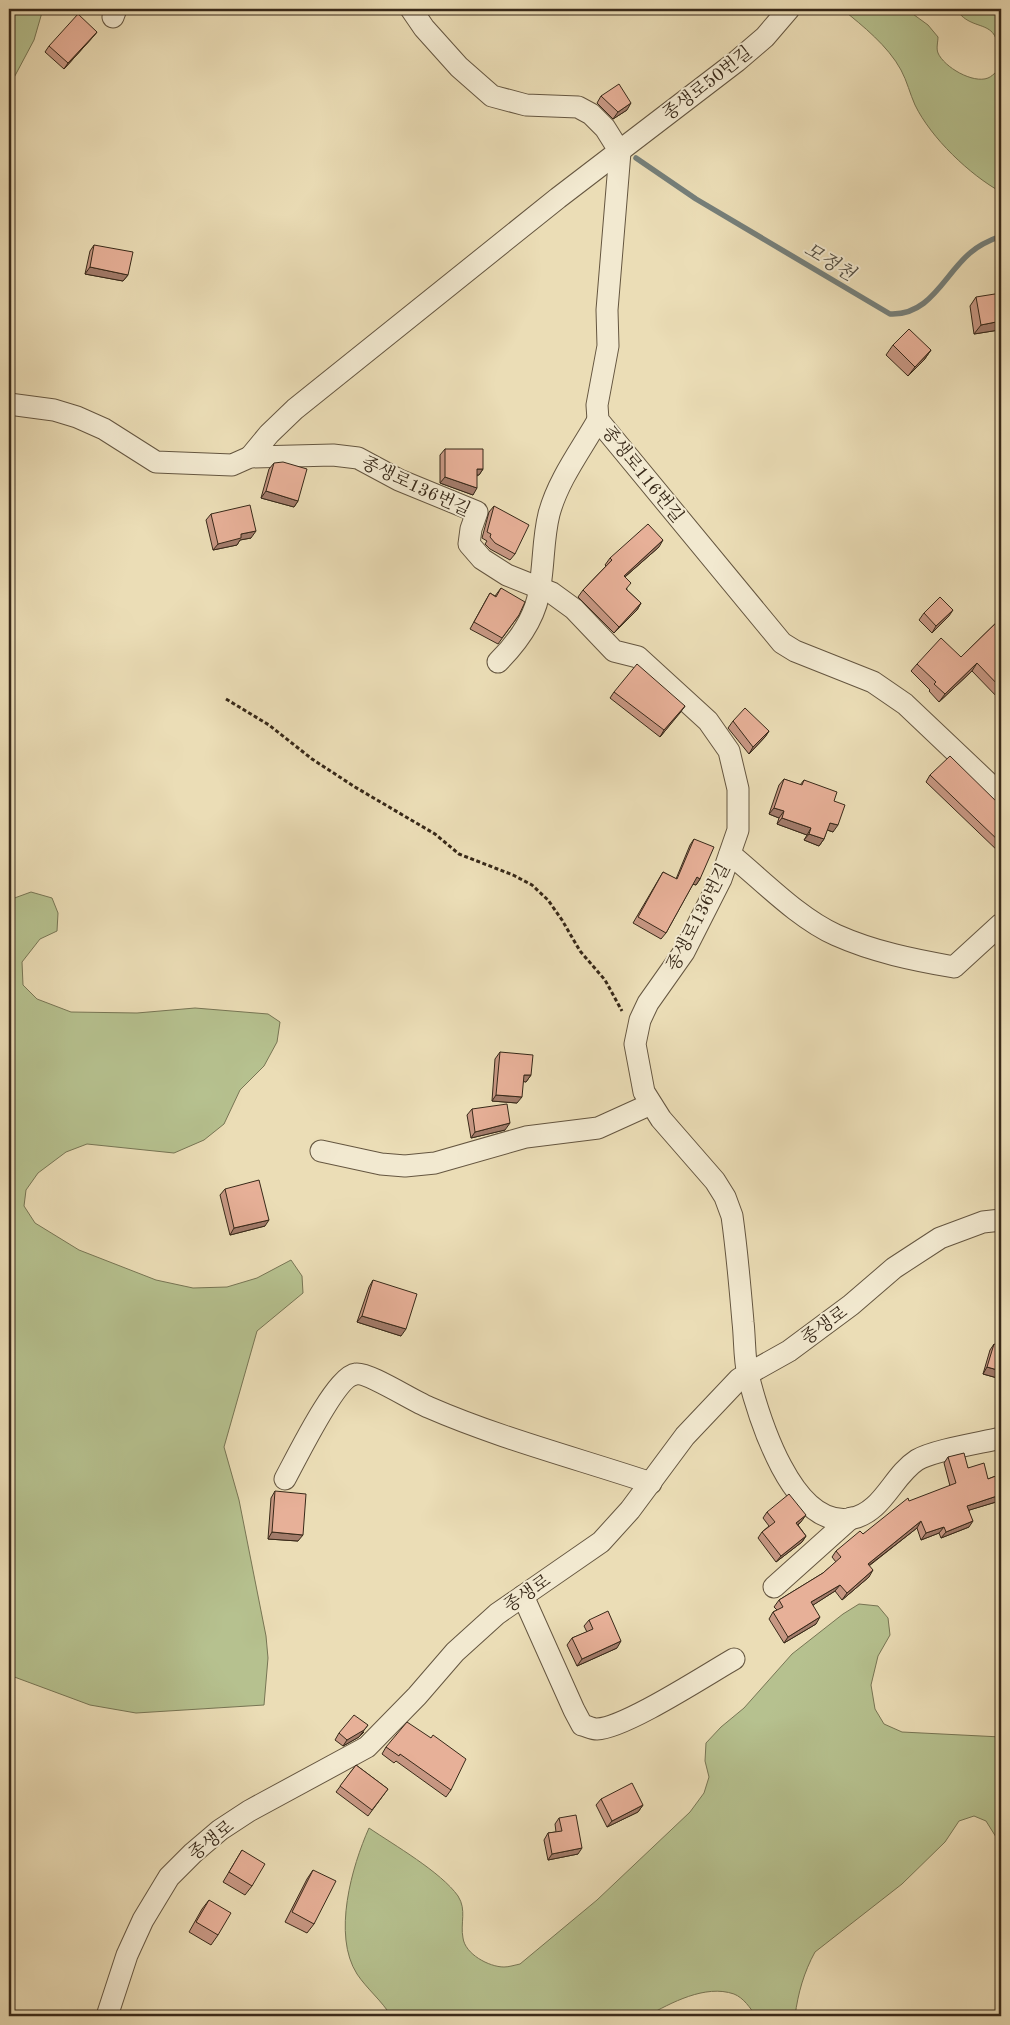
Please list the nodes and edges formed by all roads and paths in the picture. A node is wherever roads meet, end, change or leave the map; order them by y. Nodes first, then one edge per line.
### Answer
1 (411, 9) edge
2 (789, 9) edge
3 (620, 152) junction
4 (9, 404) edge
5 (598, 420) junction
6 (250, 457) junction
7 (540, 589) junction
8 (498, 662) dead end
9 (226, 699) dead end
10 (1001, 795) edge
11 (730, 854) junction
12 (1001, 924) edge
13 (635, 1044) junction
14 (651, 1104) junction
15 (321, 1151) dead end
16 (1001, 1220) edge
17 (747, 1374) junction
18 (1001, 1438) edge
19 (285, 1479) dead end
20 (651, 1483) junction
21 (851, 1518) junction
22 (774, 1587) dead end
23 (523, 1596) junction
24 (734, 1659) dead end
25 (107, 2016) edge

1 - 3 street
2 - 3 street, 종생로50번길
3 - 5 street, 종생로116번길
3 - 6 street, 종생로50번길
4 - 6 street, 종생로136번길
5 - 7 street
5 - 10 street, 종생로116번길
6 - 7 street, 종생로136번길
7 - 8 street
7 - 11 street, 종생로136번길
9 - 13 path
11 - 12 street
11 - 13 street, 종생로136번길
13 - 14 street, 종생로136번길
14 - 15 street
14 - 17 street, 종생로136번길
16 - 17 street, 종생로
17 - 20 street, 종생로
17 - 21 street, 종생로136번길
18 - 21 street
19 - 20 street
20 - 23 street, 종생로
21 - 22 street
23 - 24 street
23 - 25 street, 종생로

